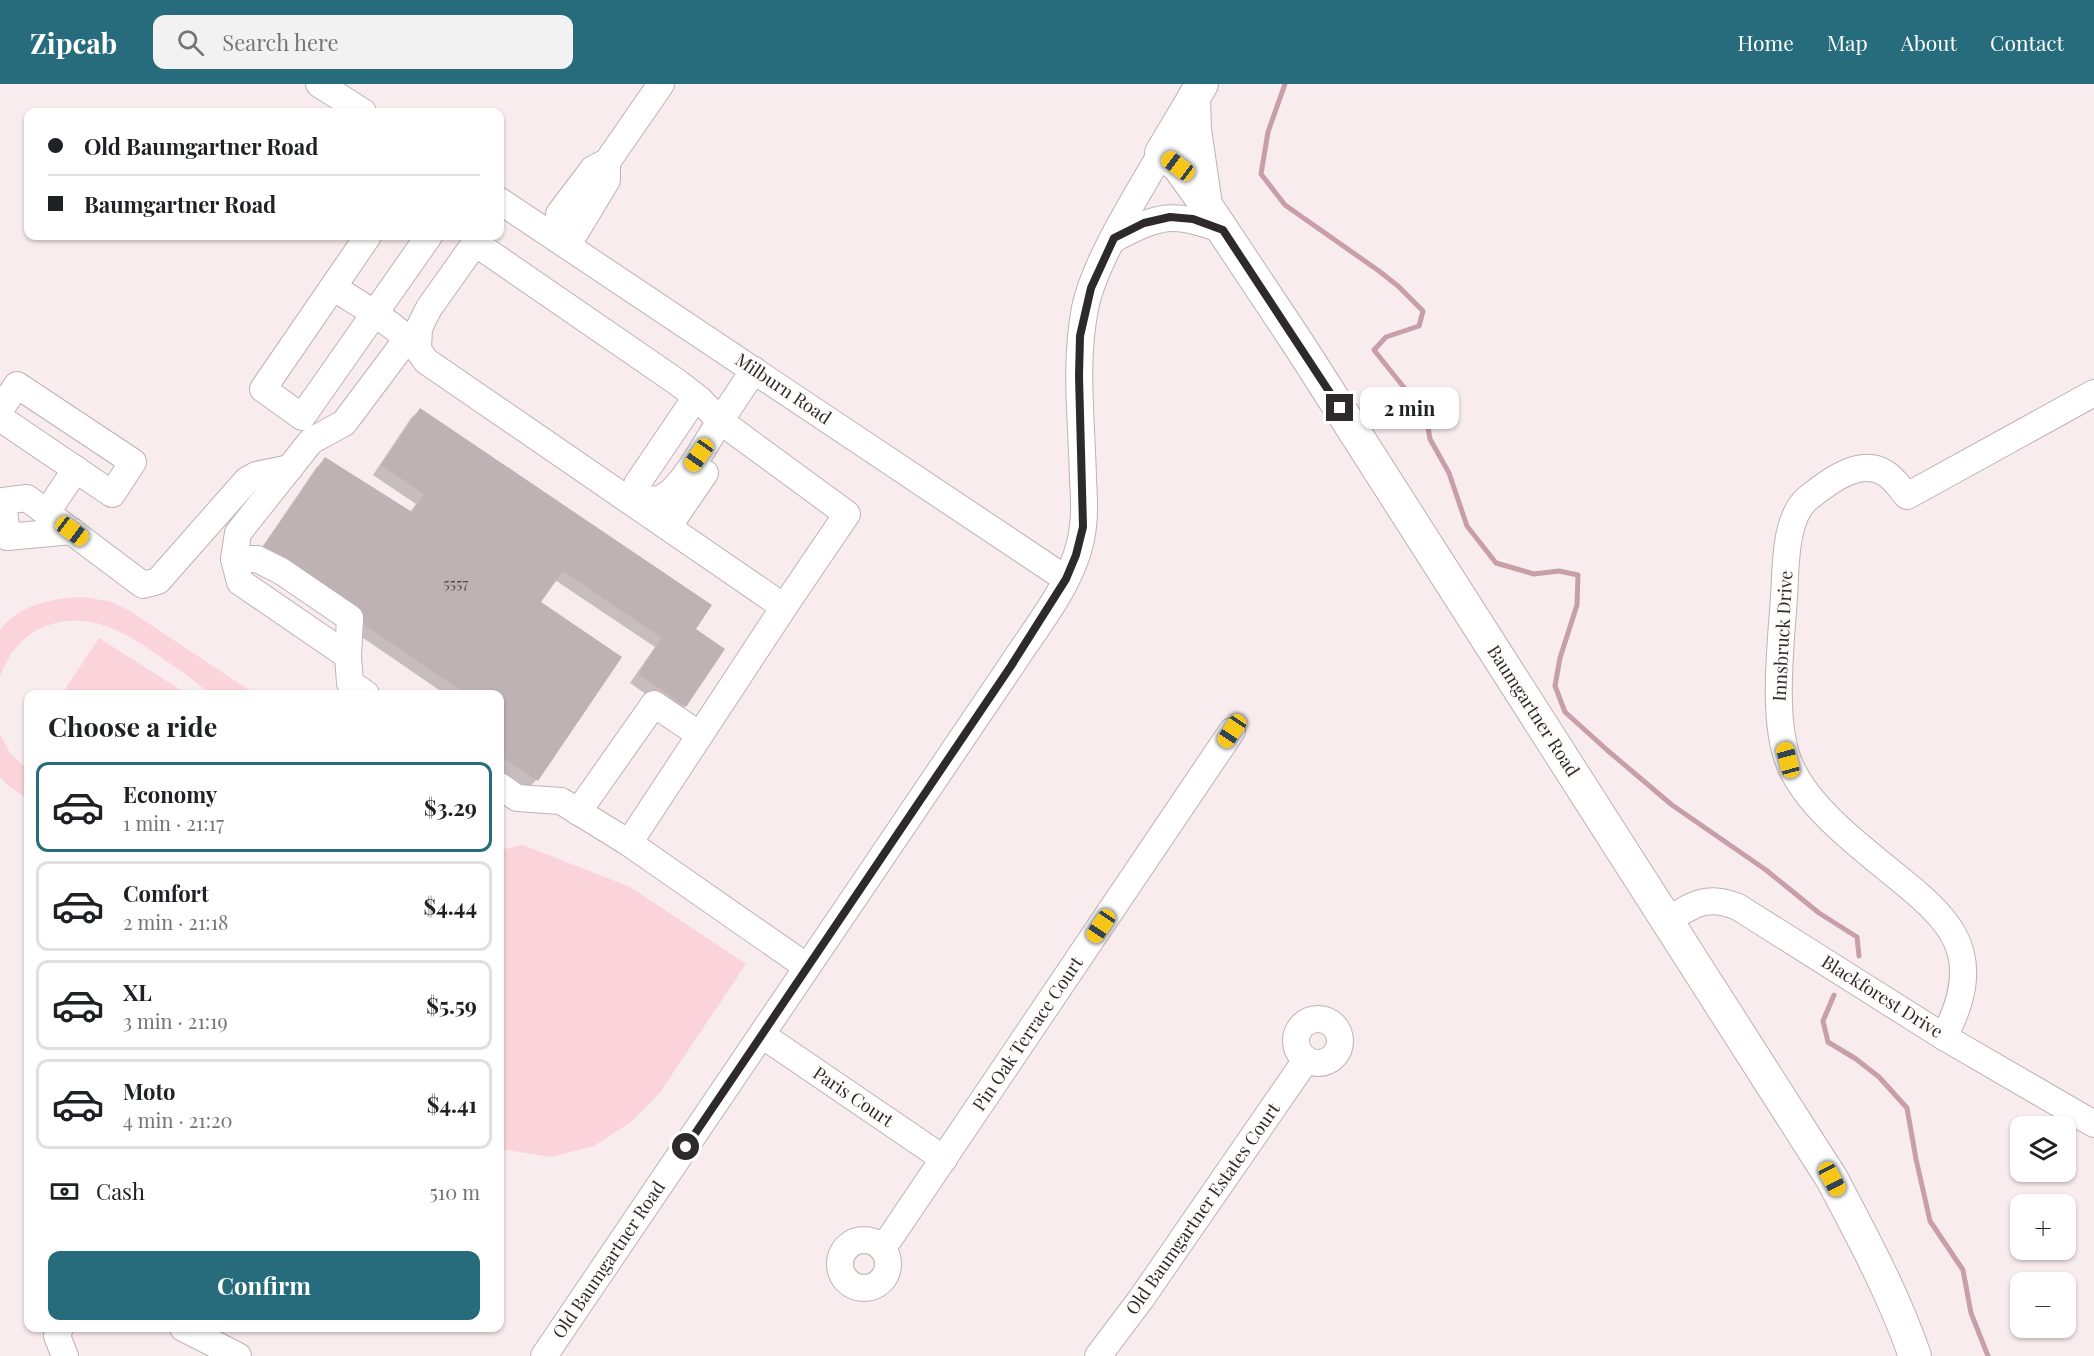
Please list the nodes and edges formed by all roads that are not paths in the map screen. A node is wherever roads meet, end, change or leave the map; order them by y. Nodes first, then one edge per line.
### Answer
1 (319, 84) edge
2 (661, 84) edge
3 (1198, 90) edge
4 (357, 108) edge
5 (1161, 153) junction
6 (504, 206) edge
7 (1215, 217) junction
8 (559, 236) junction
9 (1114, 238) junction
10 (365, 240) edge
11 (426, 240) edge
12 (477, 240) edge
13 (479, 240) edge
14 (333, 287) junction
15 (374, 314) junction
16 (412, 344) junction
17 (754, 370) junction
18 (2094, 393) edge
19 (696, 397) junction
20 (0, 410) edge
21 (0, 418) edge
22 (727, 426) junction
23 (290, 468) junction
24 (76, 469) junction
25 (641, 502) junction
26 (47, 512) junction
27 (668, 527) junction
28 (72, 531) junction
29 (1066, 579) junction
30 (784, 607) junction
31 (360, 690) edge
32 (1232, 731) dead end
33 (700, 735) junction
34 (504, 789) edge
35 (578, 812) junction
36 (629, 843) junction
37 (1667, 921) junction
38 (807, 967) junction
39 (762, 1035) junction
40 (1944, 1037) junction
41 (1306, 1060) dead end
42 (2094, 1124) edge
43 (944, 1159) junction
44 (881, 1245) dead end
45 (58, 1332) edge
46 (191, 1332) edge
47 (65, 1356) edge
48 (238, 1356) edge
49 (544, 1356) edge
50 (1098, 1356) edge
51 (1915, 1356) edge

1 - 4 street
2 - 8 street
3 - 5 main road
3 - 7 main road
5 - 7 main road, Baumgartner Road
5 - 9 street, Old Baumgartner Road
6 - 8 street, Milburn Road
7 - 9 street
7 - 37 main road, Baumgartner Road
8 - 17 street, Milburn Road
9 - 29 street, Old Baumgartner Road
10 - 14 street
11 - 15 street
12 - 16 street
13 - 19 street
14 - 15 street
14 - 15 street
15 - 16 street
16 - 23 street
16 - 25 street
17 - 22 street
17 - 29 street, Milburn Road
18 - 40 street, Innsbruck Drive
19 - 22 street
19 - 25 street
20 - 24 street
21 - 24 street
22 - 25 street
22 - 27 street
22 - 30 street
23 - 28 street
23 - 31 street
24 - 26 street
25 - 27 street
26 - 28 street
26 - 28 street
27 - 30 street
29 - 38 street, Old Baumgartner Road
30 - 33 street
32 - 43 street, Pin Oak Terrace Court
33 - 35 street
33 - 36 street
34 - 35 street
35 - 36 street
36 - 38 street
37 - 40 street, Blackforest Drive
37 - 51 main road, Baumgartner Road
38 - 39 street, Old Baumgartner Road
39 - 43 street, Paris Court
39 - 49 street, Old Baumgartner Road
40 - 42 street, Blackforest Drive
41 - 50 street, Old Baumgartner Estates Court
43 - 44 street, Pin Oak Terrace Court
45 - 47 street
46 - 48 street

